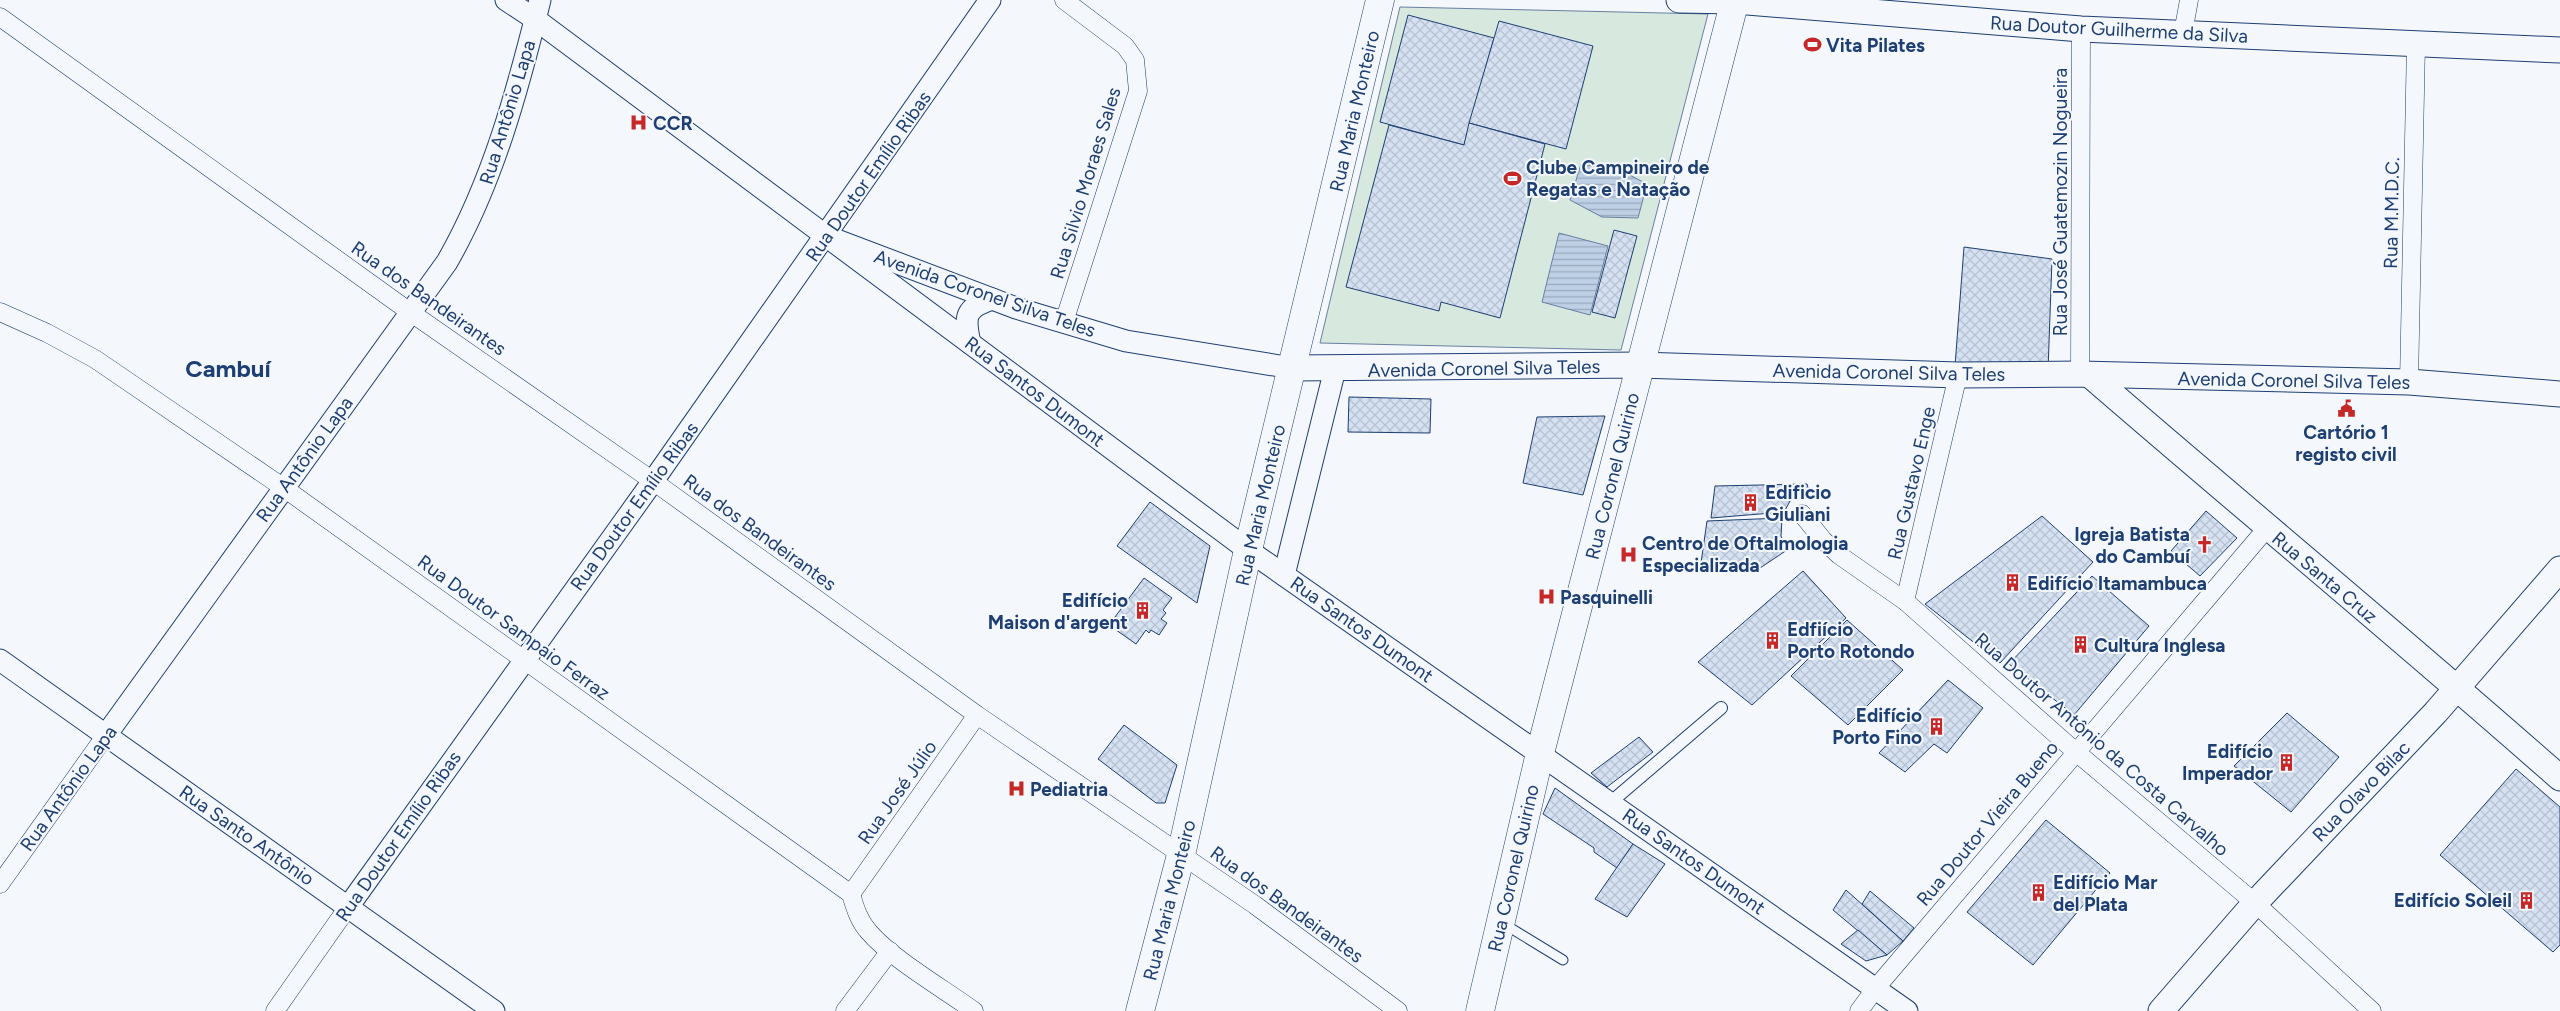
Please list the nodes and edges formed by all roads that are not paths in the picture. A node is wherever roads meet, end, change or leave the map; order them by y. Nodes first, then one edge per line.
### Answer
1 (506, 0) edge
2 (990, 0) edge
3 (1064, 0) edge
4 (1380, 0) edge
5 (1679, 0) edge
6 (2188, 0) edge
7 (1735, 1) edge
8 (538, 10) edge
9 (0, 17) edge
10 (2082, 29) junction
11 (2183, 33) junction
12 (2416, 44) junction
13 (2560, 50) edge
14 (826, 236) junction
15 (992, 299) junction
16 (0, 312) edge
17 (410, 312) junction
18 (1064, 322) junction
19 (970, 343) junction
20 (1640, 366) junction
21 (1292, 368) junction
22 (1335, 370) junction
23 (1958, 375) junction
24 (2085, 375) junction
25 (2409, 382) junction
26 (2560, 394) edge
27 (653, 480) junction
28 (284, 488) junction
29 (1802, 514) dead end
30 (2267, 528) junction
31 (1248, 550) junction
32 (2560, 569) edge
33 (1284, 575) junction
34 (1905, 601) junction
35 (0, 660) edge
36 (524, 660) junction
37 (2458, 688) junction
38 (1721, 708) dead end
39 (977, 715) junction
40 (106, 735) junction
41 (2076, 752) junction
42 (1540, 753) junction
43 (2560, 778) edge
44 (1611, 802) junction
45 (1181, 855) junction
46 (0, 884) edge
47 (851, 894) junction
48 (2255, 903) junction
49 (348, 907) junction
50 (1500, 922) junction
51 (890, 951) junction
52 (1563, 960) dead end
53 (1875, 989) junction
54 (275, 1011) edge
55 (494, 1011) edge
56 (845, 1011) edge
57 (974, 1011) edge
58 (1140, 1011) edge
59 (1398, 1011) edge
60 (1480, 1011) edge
61 (1859, 1011) edge
62 (1907, 1011) edge
63 (2161, 1011) edge
64 (2372, 1011) edge

1 - 8 street, Avenida Coronel Silva Teles
2 - 14 street, Rua Doutor Emílio Ribas
3 - 18 street, Rua Silvio Moraes Sales
4 - 21 main road, Rua Maria Monteiro
5 - 7 main road, Rua Doutor Guilherme da Silva
6 - 11 street
7 - 10 main road, Rua Doutor Guilherme da Silva
7 - 20 main road, Rua Coronel Quirino
8 - 14 street, Avenida Coronel Silva Teles
8 - 17 street, Rua Antônio Lapa
9 - 17 street, Rua dos Bandeirantes
10 - 11 main road, Rua Doutor Guilherme da Silva
10 - 24 street, Rua José Guatemozin Nogueira
11 - 12 main road, Rua Doutor Guilherme da Silva
12 - 13 main road, Rua Doutor Guilherme da Silva
12 - 25 street, Rua M.M.D.C.
14 - 15 street, Avenida Coronel Silva Teles
14 - 19 street, Rua Santos Dumont
14 - 27 street, Rua Doutor Emílio Ribas
15 - 18 street, Avenida Coronel Silva Teles
15 - 19 street
16 - 28 street, Rua Doutor Sampaio Ferraz
17 - 27 street, Rua dos Bandeirantes
17 - 28 street, Rua Antônio Lapa
18 - 21 street, Avenida Coronel Silva Teles
19 - 31 street, Rua Santos Dumont
20 - 22 main road, Avenida Coronel Silva Teles
20 - 23 main road, Avenida Coronel Silva Teles
20 - 42 main road, Rua Coronel Quirino
21 - 22 main road, Avenida Coronel Silva Teles
21 - 31 main road, Rua Maria Monteiro
22 - 33 street
23 - 24 main road, Avenida Coronel Silva Teles
23 - 34 street, Rua Gustavo Enge
24 - 25 main road, Avenida Coronel Silva Teles
24 - 30 main road, Rua Santa Cruz
25 - 26 main road, Avenida Coronel Silva Teles
27 - 36 street, Rua Doutor Emílio Ribas
27 - 39 street, Rua dos Bandeirantes
28 - 36 street, Rua Doutor Sampaio Ferraz
28 - 40 street, Rua Antônio Lapa
29 - 34 street, Rua Doutor Antônio da Costa Carvalho
30 - 37 main road, Rua Santa Cruz
30 - 41 street, Rua Doutor Vieira Bueno
31 - 33 street, Rua Santos Dumont
31 - 45 main road, Rua Maria Monteiro
32 - 37 main road, Rua Olavo Bilac
33 - 42 street, Rua Santos Dumont
34 - 41 street, Rua Doutor Antônio da Costa Carvalho
35 - 40 street, Rua Santo Antônio
36 - 47 street, Rua Doutor Sampaio Ferraz
36 - 49 street, Rua Doutor Emílio Ribas
37 - 43 main road, Rua Santa Cruz
37 - 48 main road, Rua Olavo Bilac
38 - 44 street
39 - 45 street, Rua dos Bandeirantes
39 - 47 street, Rua José Júlio
40 - 46 street, Rua Antônio Lapa
40 - 49 street, Rua Santo Antônio
41 - 48 street, Rua Doutor Antônio da Costa Carvalho
41 - 53 street, Rua Doutor Vieira Bueno
42 - 44 street, Rua Santos Dumont
42 - 50 main road, Rua Coronel Quirino
44 - 53 street, Rua Santos Dumont
45 - 58 main road, Rua Maria Monteiro
45 - 59 street, Rua dos Bandeirantes
47 - 51 street
48 - 63 main road, Rua Olavo Bilac
48 - 64 street, Rua Doutor Antônio da Costa Carvalho
49 - 54 street, Rua Doutor Emílio Ribas
49 - 55 street, Rua Santo Antônio
50 - 52 lane
50 - 60 main road, Rua Coronel Quirino
51 - 56 street
51 - 57 street
53 - 61 street, Rua Doutor Vieira Bueno
53 - 62 street, Rua Santos Dumont

